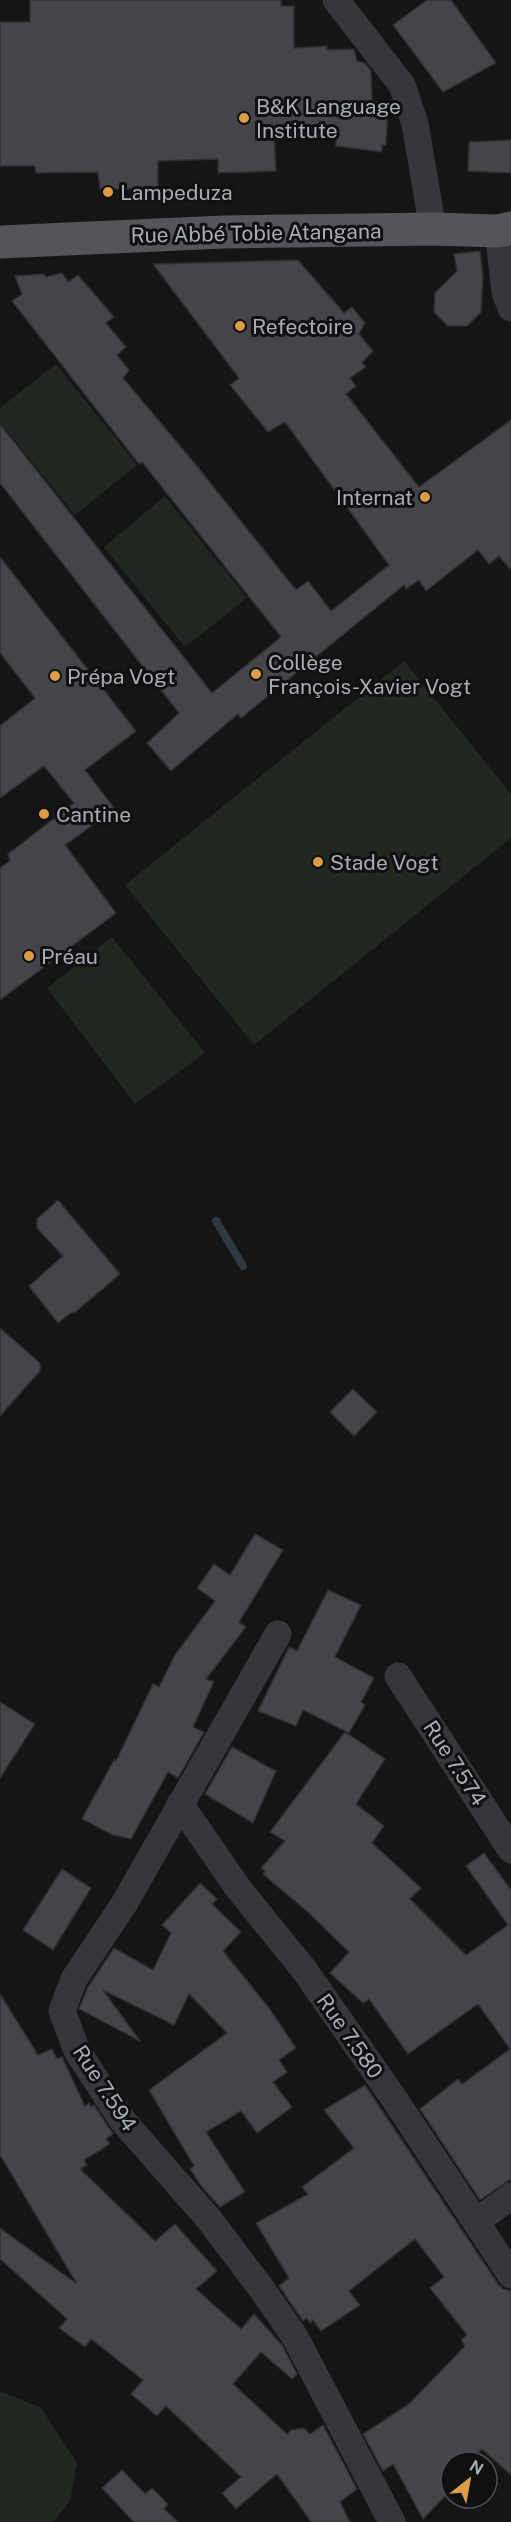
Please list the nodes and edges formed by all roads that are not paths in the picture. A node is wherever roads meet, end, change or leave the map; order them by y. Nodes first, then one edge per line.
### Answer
1 (336, 0) edge
2 (433, 229) junction
3 (504, 229) edge
4 (0, 242) edge
5 (511, 308) edge
6 (278, 1634) dead end
7 (398, 1676) dead end
8 (180, 1804) junction
9 (511, 1850) edge
10 (511, 2196) edge
11 (476, 2222) junction
12 (511, 2275) edge
13 (392, 2522) edge

1 - 2 street
2 - 3 main road, Rue Abbé Tobie Atangana
2 - 4 main road, Rue Abbé Tobie Atangana
3 - 5 street
6 - 8 street, Rue 7.594
7 - 9 street, Rue 7.574
8 - 11 street, Rue 7.580
8 - 13 street, Rue 7.594
10 - 11 street
11 - 12 street, Rue 7.580

